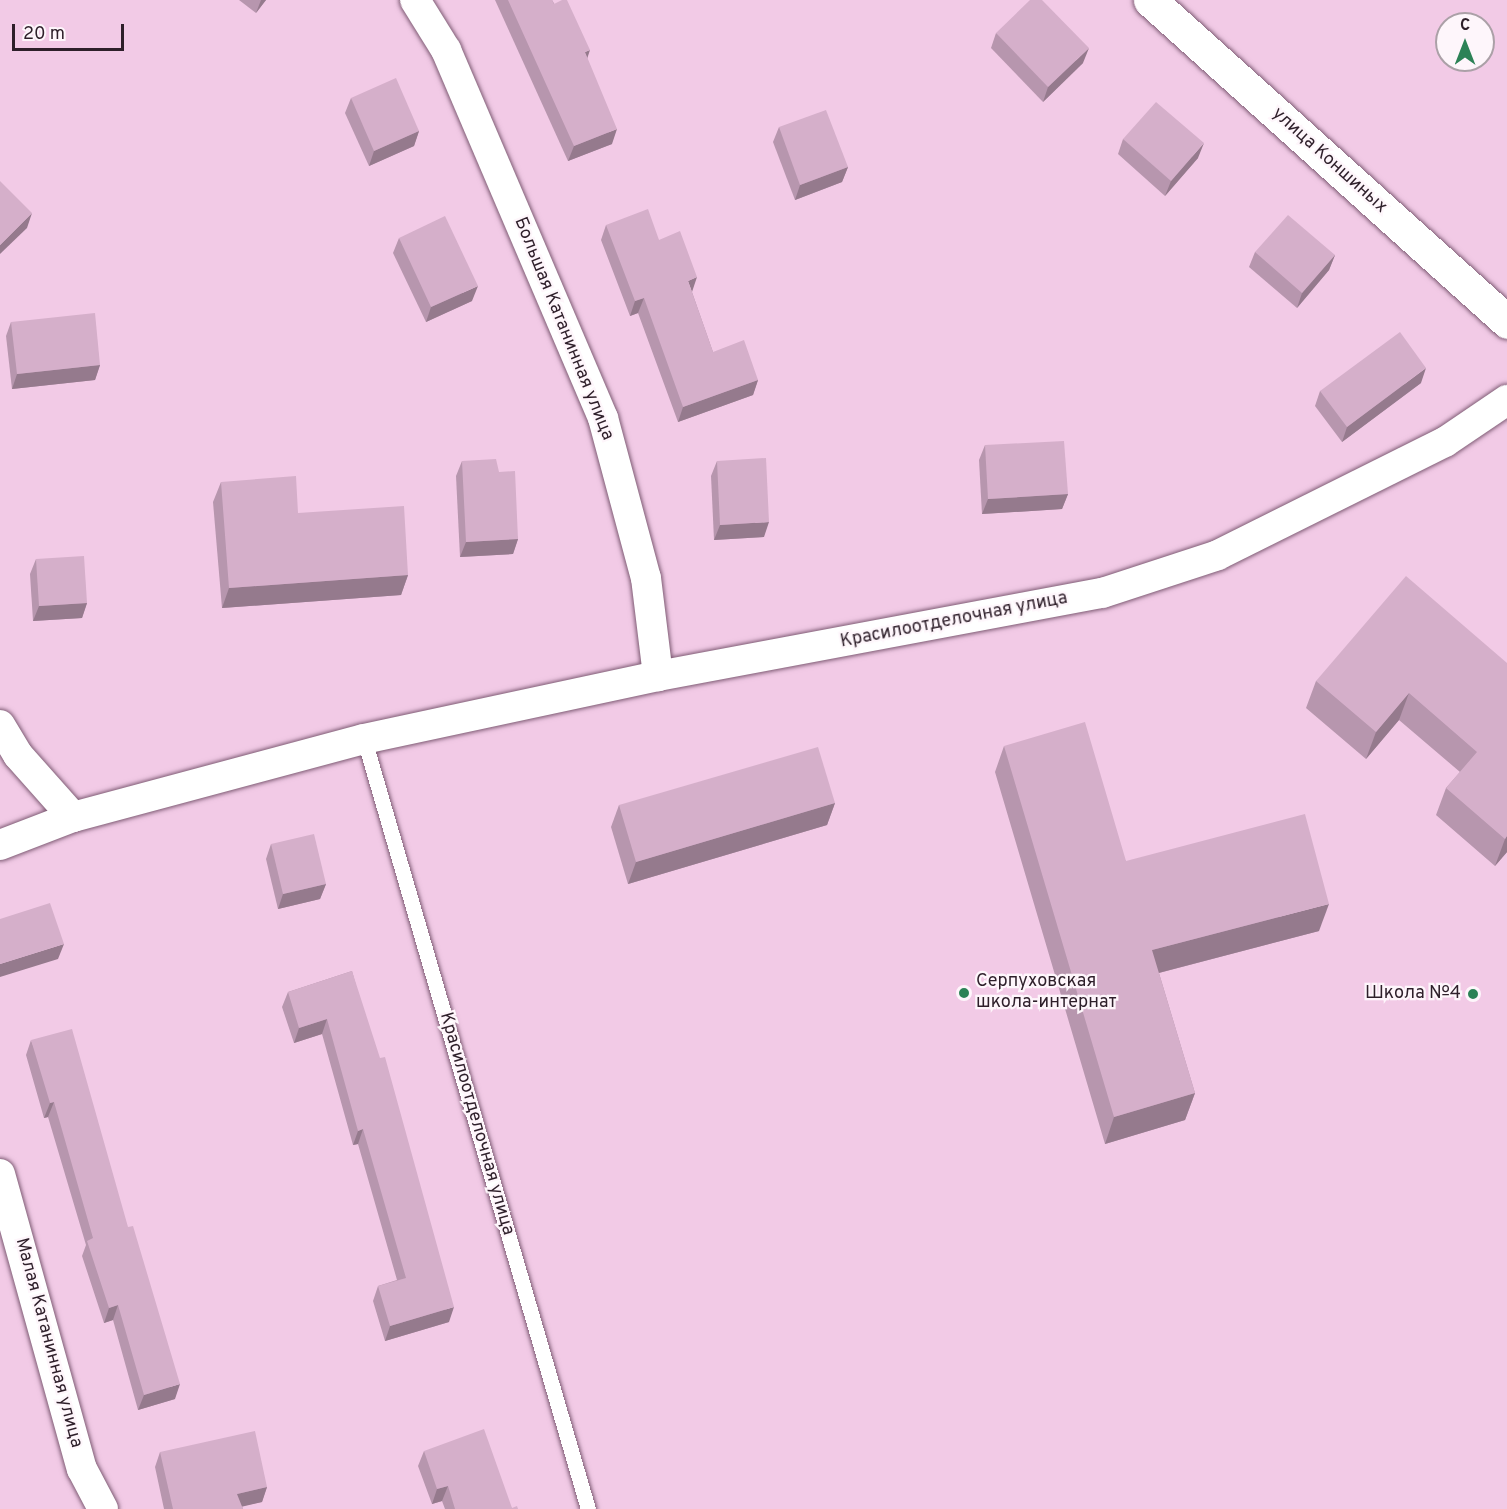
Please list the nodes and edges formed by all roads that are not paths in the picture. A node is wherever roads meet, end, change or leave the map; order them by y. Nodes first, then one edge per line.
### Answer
1 (415, 0) edge
2 (1150, 0) edge
3 (1507, 322) edge
4 (1507, 400) edge
5 (658, 676) junction
6 (0, 724) edge
7 (364, 739) junction
8 (73, 817) junction
9 (0, 845) edge
10 (0, 1174) edge
11 (103, 1509) edge
12 (588, 1509) edge

1 - 5 street, Большая Катанинная улица
2 - 3 main road, улица Коншиных
4 - 5 street, Красилоотделочная улица
5 - 7 street, Красилоотделочная улица
6 - 8 street
7 - 8 street, Красилоотделочная улица
7 - 12 lane, Красилоотделочная улица
8 - 9 street, Красилоотделочная улица
10 - 11 street, Малая Катанинная улица

